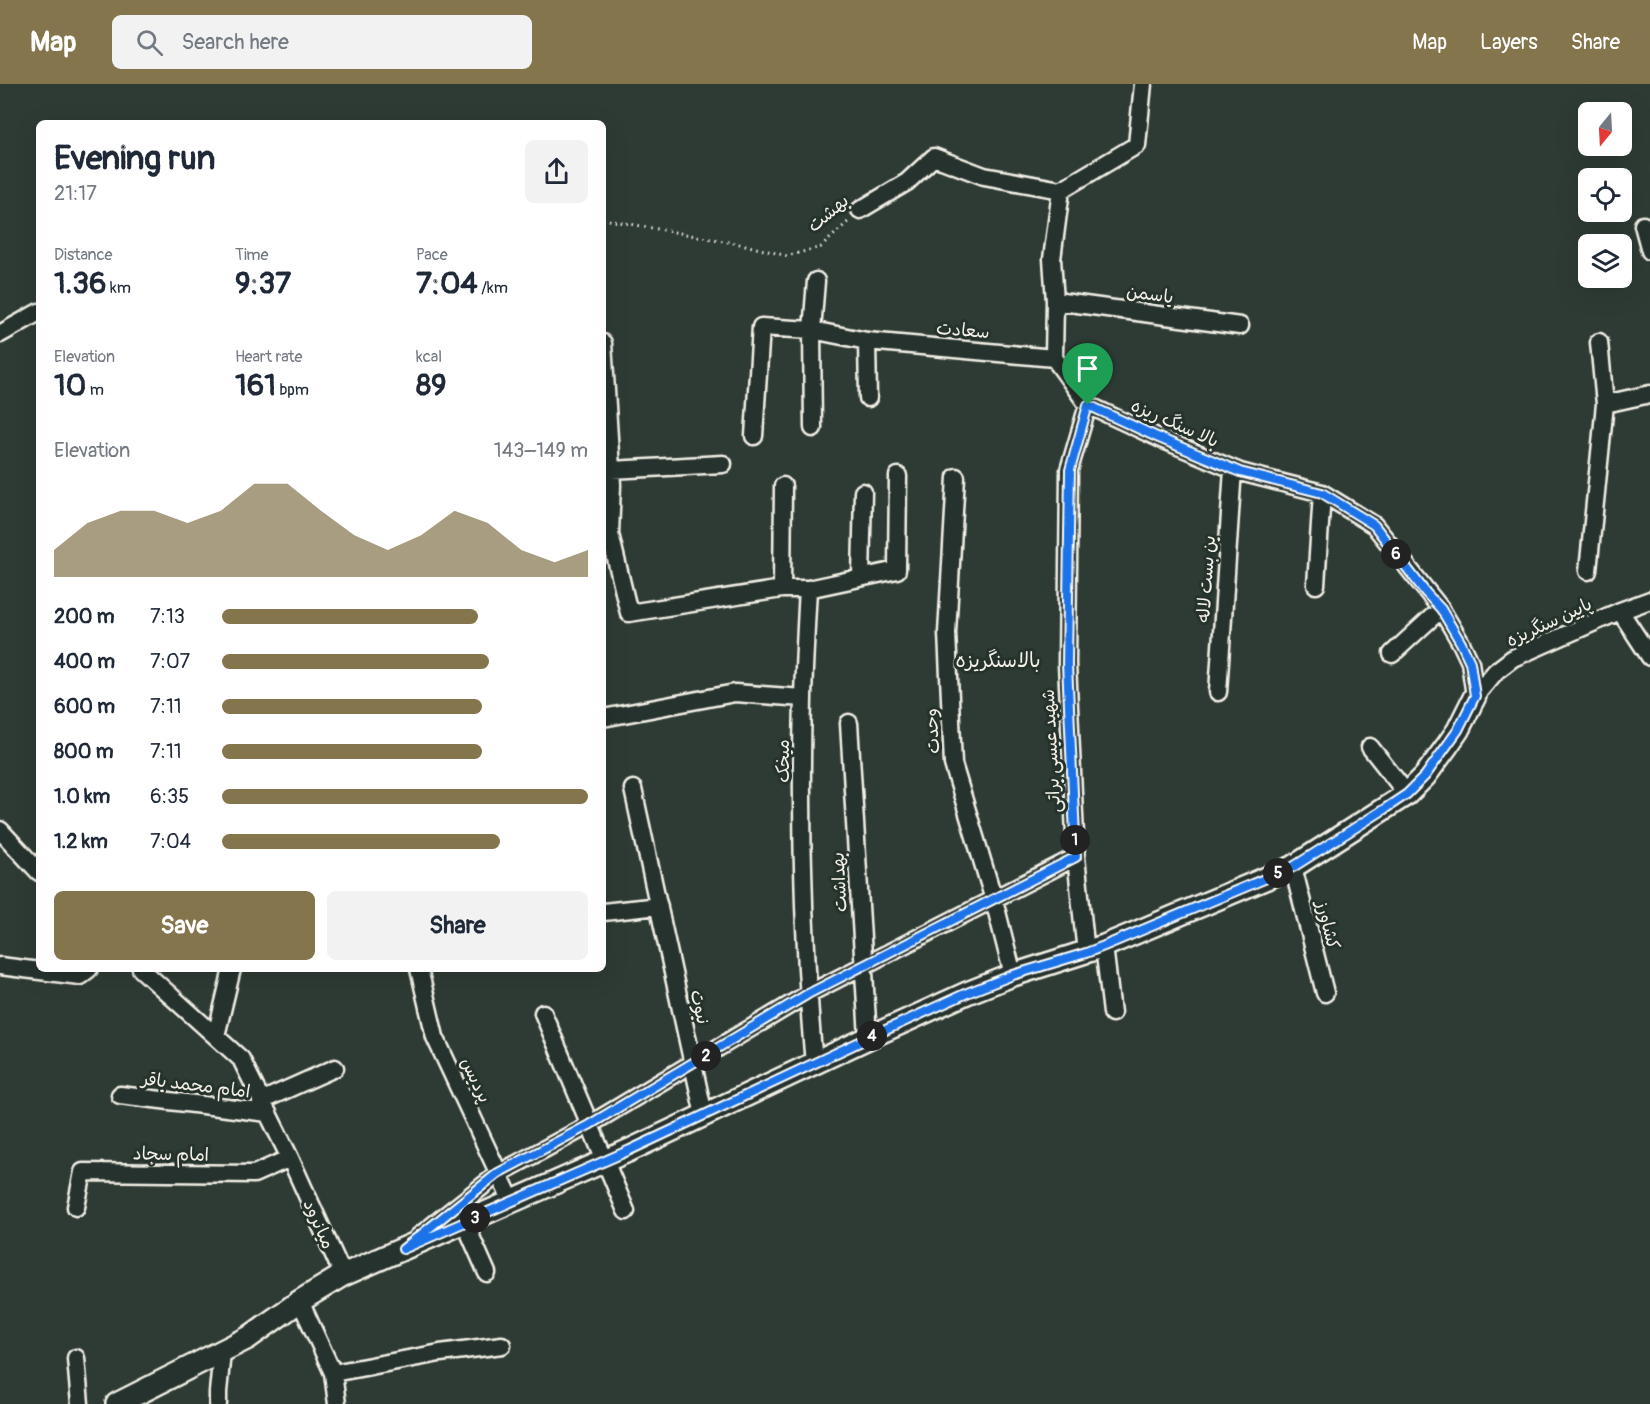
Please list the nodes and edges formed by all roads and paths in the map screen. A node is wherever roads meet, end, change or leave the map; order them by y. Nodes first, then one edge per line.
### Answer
1 (1143, 84) edge
2 (1061, 190) junction
3 (860, 210) joint
4 (606, 220) edge
5 (1642, 225) dead end
6 (1650, 251) edge
7 (816, 281) dead end
8 (1055, 302) junction
9 (36, 314) edge
10 (1240, 326) dead end
11 (812, 330) junction
12 (0, 334) edge
13 (867, 341) junction
14 (1599, 342) dead end
15 (1054, 358) junction
16 (606, 391) edge
17 (1650, 394) edge
18 (868, 398) dead end
19 (1605, 404) junction
20 (1088, 405) junction
21 (813, 428) dead end
22 (754, 436) dead end
23 (723, 464) dead end
24 (1233, 469) junction
25 (611, 470) junction
26 (898, 476) dead end
27 (956, 477) dead end
28 (783, 486) dead end
29 (863, 492) dead end
30 (1322, 493) junction
31 (1588, 571) dead end
32 (861, 577) junction
33 (1316, 585) dead end
34 (808, 589) junction
35 (782, 590) junction
36 (1650, 600) edge
37 (1441, 609) junction
38 (1620, 611) junction
39 (1392, 654) dead end
40 (1650, 657) edge
41 (1218, 692) dead end
42 (1475, 696) junction
43 (803, 698) junction
44 (606, 717) edge
45 (849, 723) dead end
46 (1370, 747) dead end
47 (633, 789) dead end
48 (1407, 794) junction
49 (0, 830) edge
50 (1076, 857) junction
51 (1293, 867) junction
52 (36, 869) edge
53 (994, 900) junction
54 (659, 906) junction
55 (606, 912) edge
56 (1095, 950) junction
57 (864, 965) junction
58 (0, 966) edge
59 (36, 970) edge
60 (48, 972) edge
61 (85, 972) edge
62 (144, 972) edge
63 (231, 972) edge
64 (420, 972) edge
65 (1013, 975) junction
66 (1325, 993) dead end
67 (808, 994) junction
68 (1112, 1012) dead end
69 (543, 1013) dead end
70 (216, 1036) junction
71 (868, 1038) junction
72 (693, 1064) junction
73 (814, 1064) junction
74 (335, 1068) dead end
75 (120, 1095) dead end
76 (264, 1107) junction
77 (704, 1115) junction
78 (589, 1125) junction
79 (290, 1158) junction
80 (604, 1161) junction
81 (498, 1173) junction
82 (512, 1202) junction
83 (76, 1207) dead end
84 (626, 1210) dead end
85 (465, 1222) junction
86 (403, 1249) junction
87 (487, 1273) dead end
88 (343, 1275) junction
89 (300, 1302) junction
90 (502, 1346) dead end
91 (222, 1352) junction
92 (76, 1358) dead end
93 (333, 1373) junction
94 (80, 1404) edge
95 (117, 1404) edge
96 (218, 1404) edge
97 (337, 1404) edge

1 - 2 street
2 - 3 street, بهشت
2 - 8 street
3 - 4 path, بهشت
5 - 6 street
7 - 11 street
8 - 10 street, یاسمن
8 - 15 street
9 - 12 street
11 - 13 street, سعادت
11 - 21 street
11 - 22 street, سعادت
13 - 15 street, سعادت
13 - 18 street
14 - 19 street
15 - 20 street, بالا سنگ ریزه
16 - 25 street
17 - 19 street
19 - 31 street
20 - 24 street, بالا سنگ ریزه
20 - 50 street, شهید عیسی براتی
23 - 25 street
24 - 30 street, بالا سنگ ریزه
24 - 41 street, بن بست لاله
25 - 35 street
26 - 32 street
27 - 53 street, وحدت
28 - 35 street
29 - 32 street
30 - 33 street
30 - 37 street, بالا سنگ ریزه
32 - 34 street
34 - 35 street
34 - 43 street, میخک
36 - 38 street, پایین سنگریزه
37 - 39 street
37 - 42 street, بالا سنگ ریزه
38 - 40 street
38 - 42 street, پایین سنگریزه
42 - 48 street
43 - 44 street
43 - 67 street, میخک
45 - 57 street, بهداشت
46 - 48 street
47 - 54 street, نبوت
48 - 51 street
49 - 52 street
50 - 53 street
50 - 56 street, شهید عیسی براتی
51 - 56 street
51 - 66 street, کشاورز
53 - 57 street
53 - 65 street, وحدت
54 - 55 street
54 - 72 street, نبوت
56 - 65 street
56 - 68 street, شهید عیسی براتی
57 - 67 street
57 - 71 street, بهداشت
58 - 59 street
60 - 61 street
62 - 70 street, میانرود
63 - 70 street
64 - 81 street, پردیس
65 - 71 street
67 - 72 street
67 - 73 street, میخک
69 - 78 street
70 - 76 street, میانرود
71 - 73 street
72 - 77 street, نبوت
72 - 78 street
73 - 77 street
74 - 76 street
75 - 76 street, امام محمد باقر
76 - 79 street, میانرود
77 - 80 street
78 - 80 street
78 - 81 street
79 - 83 street, امام سجاد
79 - 88 street, میانرود
80 - 82 street
80 - 84 street
81 - 82 street, پردیس
81 - 86 street
82 - 85 street
85 - 86 street
85 - 87 street
86 - 88 street
88 - 89 street
89 - 91 street
89 - 93 street
90 - 93 street
91 - 95 street
91 - 96 street
92 - 94 street
93 - 97 street

